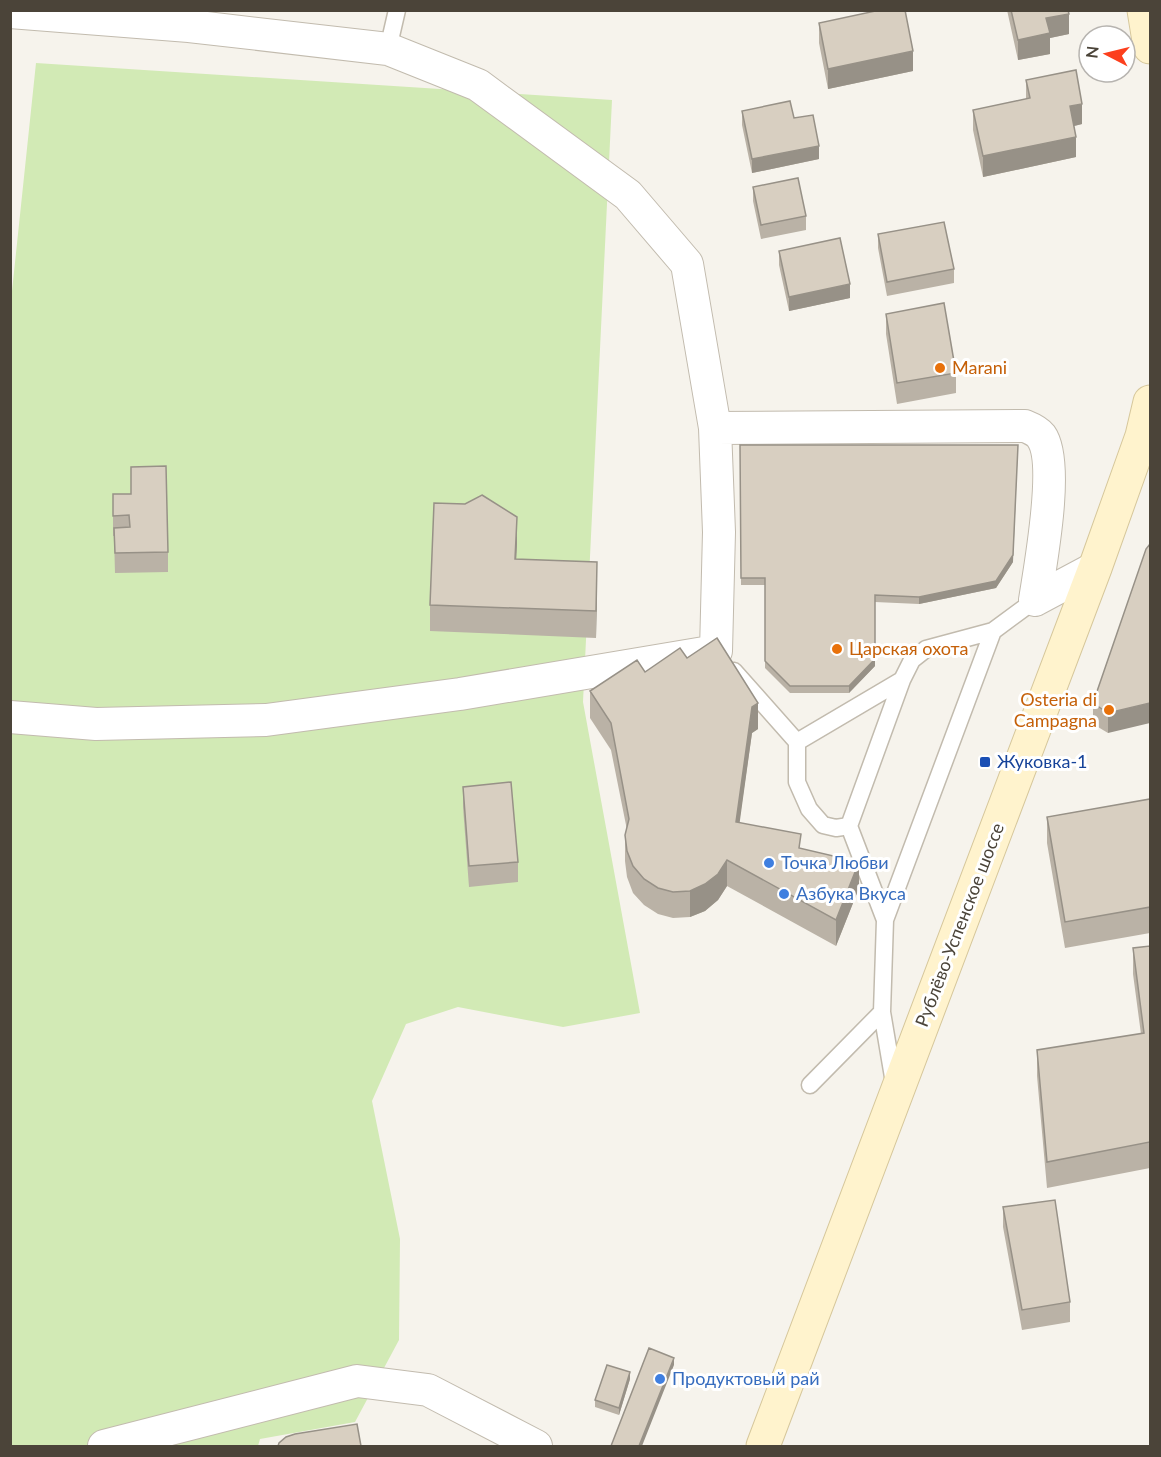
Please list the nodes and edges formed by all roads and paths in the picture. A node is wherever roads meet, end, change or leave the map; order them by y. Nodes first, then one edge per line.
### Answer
1 (397, 10) edge
2 (1144, 10) edge
3 (10, 12) edge
4 (1150, 47) edge
5 (388, 49) junction
6 (1150, 402) edge
7 (715, 428) junction
8 (1095, 568) junction
9 (1035, 600) junction
10 (993, 631) junction
11 (716, 651) junction
12 (902, 680) junction
13 (10, 717) edge
14 (797, 742) junction
15 (849, 826) junction
16 (885, 920) junction
17 (882, 1012) junction
18 (810, 1085) dead end
19 (896, 1094) junction
20 (523, 1443) edge
21 (104, 1446) edge
22 (763, 1446) edge

1 - 5 lane
2 - 4 main road
3 - 5 street
5 - 7 street
6 - 8 main road, Рублёво-Успенское шоссе
7 - 9 street
7 - 11 street
8 - 9 street
8 - 19 main road, Рублёво-Успенское шоссе
9 - 10 lane
10 - 12 lane
10 - 16 lane
11 - 13 street
11 - 14 lane
12 - 14 lane
12 - 15 lane
14 - 15 lane
15 - 16 lane
16 - 17 lane
17 - 18 lane
17 - 19 lane
19 - 22 main road, Рублёво-Успенское шоссе
20 - 21 street

